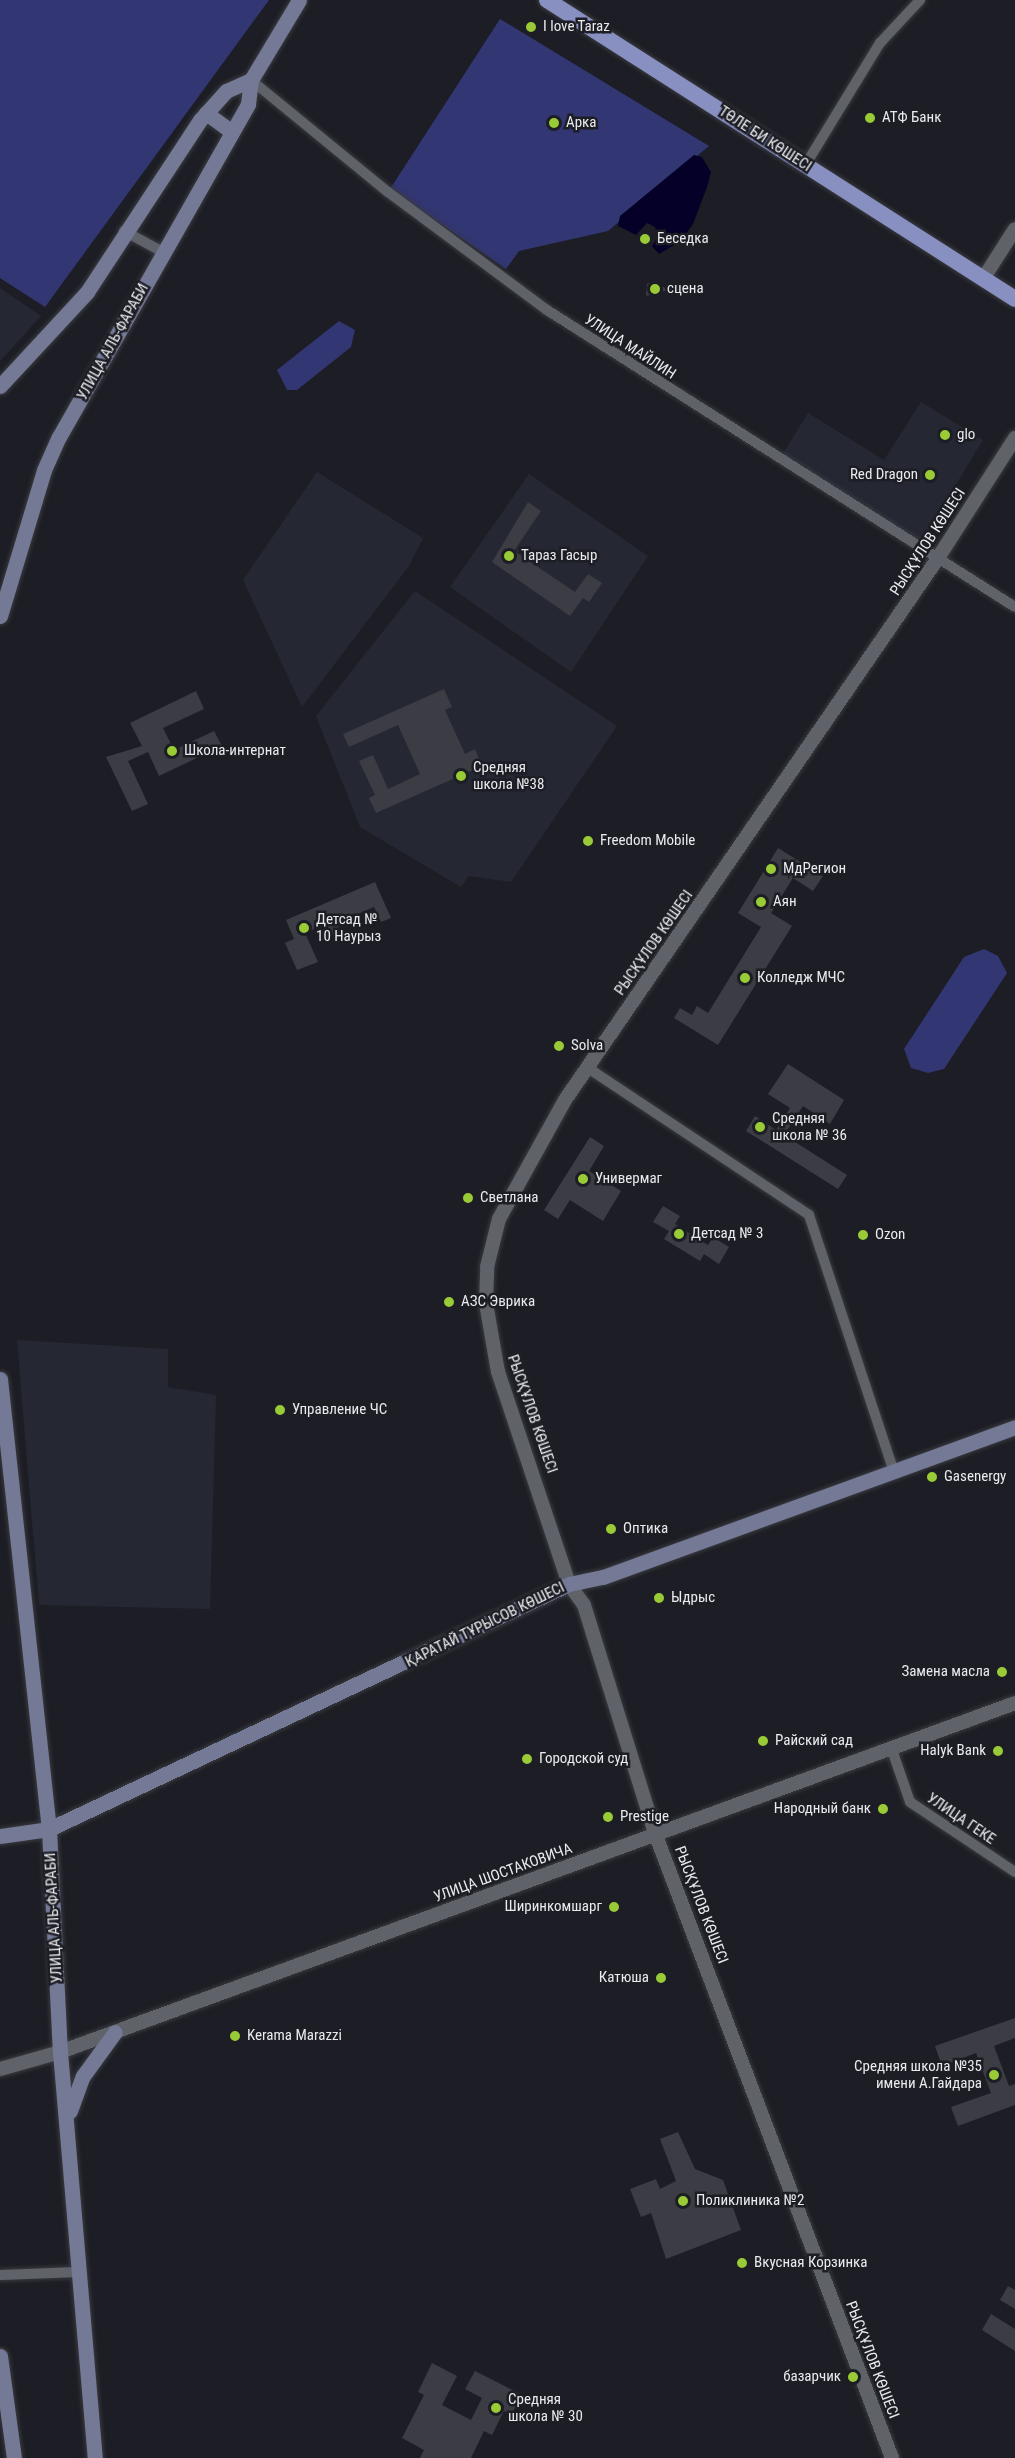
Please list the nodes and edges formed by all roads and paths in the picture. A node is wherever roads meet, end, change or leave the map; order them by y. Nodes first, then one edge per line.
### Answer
1 (547, 0) edge
2 (919, 0) edge
3 (298, 1) edge
4 (251, 80) junction
5 (206, 113) junction
6 (231, 131) junction
7 (806, 164) junction
8 (1015, 229) edge
9 (124, 231) junction
10 (163, 252) junction
11 (983, 279) junction
12 (1015, 299) edge
13 (0, 386) edge
14 (1015, 438) edge
15 (938, 558) junction
16 (1015, 607) edge
17 (0, 616) edge
18 (588, 1068) junction
19 (0, 1379) edge
20 (1015, 1427) edge
21 (893, 1469) junction
22 (569, 1584) junction
23 (1015, 1703) edge
24 (891, 1747) junction
25 (49, 1829) junction
26 (656, 1833) junction
27 (0, 1836) edge
28 (1015, 1872) edge
29 (114, 2032) junction
30 (60, 2052) junction
31 (0, 2068) edge
32 (68, 2117) junction
33 (79, 2272) junction
34 (0, 2275) edge
35 (0, 2356) edge
36 (14, 2458) edge
37 (95, 2458) edge
38 (892, 2458) edge

1 - 7 main road, ТӨЛЕ БИ КӨШЕСІ
2 - 7 street
3 - 4 main road, УЛИЦА АЛЬ-ФАРАБИ
4 - 5 main road
4 - 6 main road, УЛИЦА АЛЬ-ФАРАБИ
4 - 15 street, УЛИЦА МАЙЛИН
5 - 6 main road
5 - 9 main road
6 - 10 main road, УЛИЦА АЛЬ-ФАРАБИ
7 - 11 main road, ТӨЛЕ БИ КӨШЕСІ
8 - 11 street
9 - 10 street
9 - 13 main road
10 - 17 main road, УЛИЦА АЛЬ-ФАРАБИ
11 - 12 main road, ТӨЛЕ БИ КӨШЕСІ
14 - 15 street, РЫСҚҰЛОВ КӨШЕСІ
15 - 16 street, УЛИЦА МАЙЛИН
15 - 18 street, РЫСҚҰЛОВ КӨШЕСІ
18 - 21 street
18 - 22 street, РЫСҚҰЛОВ КӨШЕСІ
19 - 25 main road, УЛИЦА АЛЬ-ФАРАБИ
20 - 21 main road, ҚАРАТАЙ ТҰРЫСОВ КӨШЕСІ
21 - 22 main road, ҚАРАТАЙ ТҰРЫСОВ КӨШЕСІ
22 - 25 main road, ҚАРАТАЙ ТҰРЫСОВ КӨШЕСІ
22 - 26 street, РЫСҚҰЛОВ КӨШЕСІ
23 - 24 street, УЛИЦА ШОСТАКОВИЧА
24 - 26 street, УЛИЦА ШОСТАКОВИЧА
24 - 28 street, УЛИЦА ГЕКЕ
25 - 27 main road, ҚАРАТАЙ ТҰРЫСОВ КӨШЕСІ
25 - 30 main road, УЛИЦА АЛЬ-ФАРАБИ
26 - 29 street, УЛИЦА ШОСТАКОВИЧА
26 - 38 street, РЫСҚҰЛОВ КӨШЕСІ
29 - 30 street, УЛИЦА ШОСТАКОВИЧА
29 - 32 main road
30 - 31 street, УЛИЦА ШОСТАКОВИЧА
30 - 32 main road, УЛИЦА АЛЬ-ФАРАБИ
32 - 33 main road, УЛИЦА АЛЬ-ФАРАБИ
33 - 34 street
33 - 37 main road, УЛИЦА АЛЬ-ФАРАБИ
35 - 36 main road

